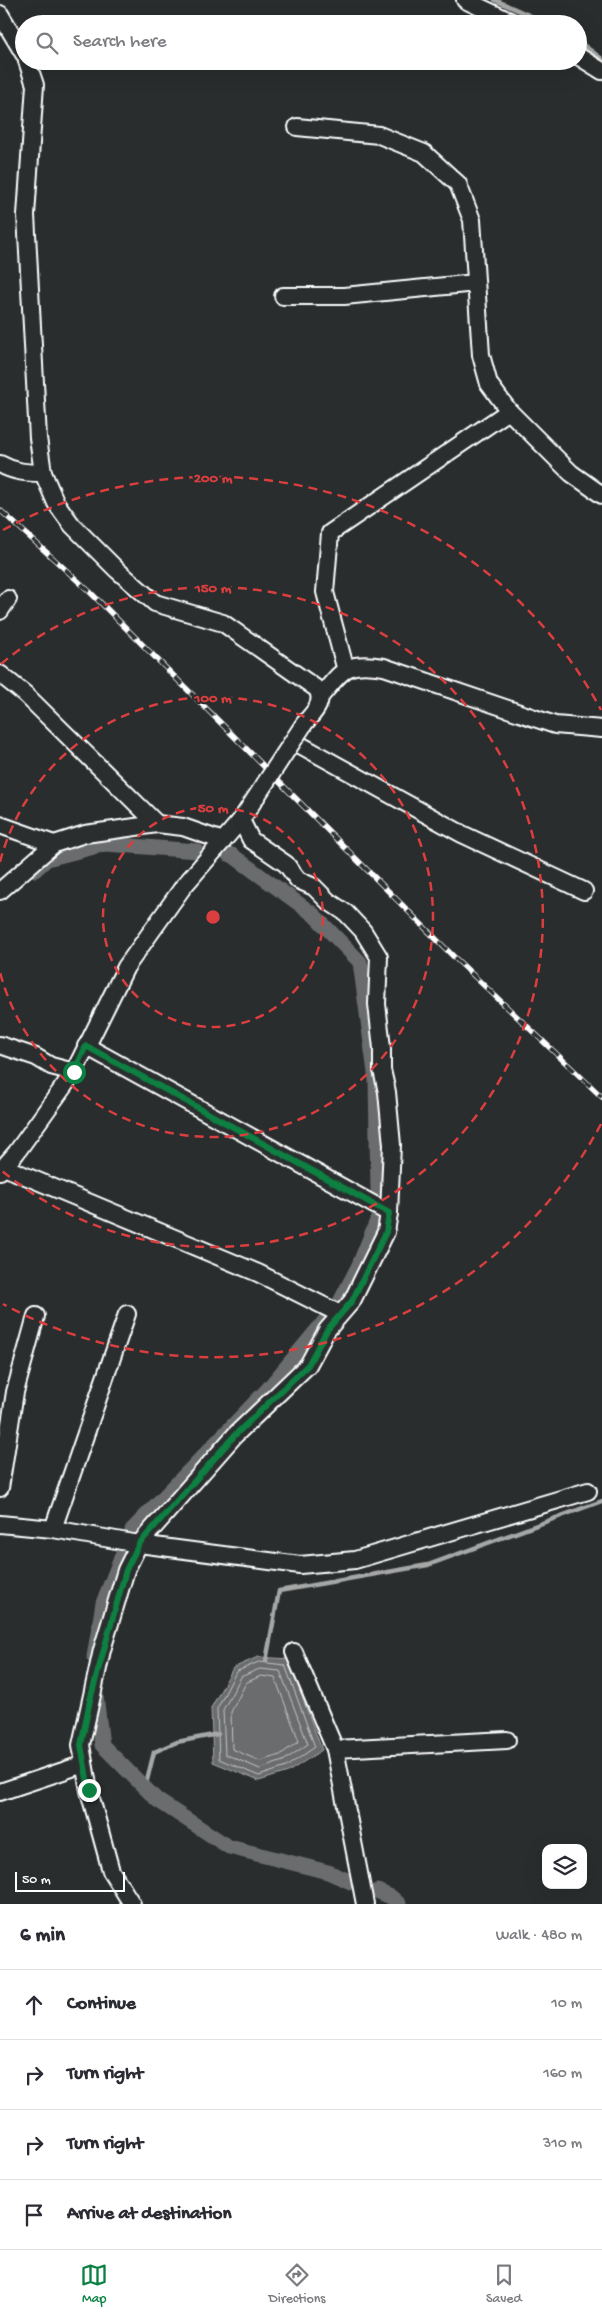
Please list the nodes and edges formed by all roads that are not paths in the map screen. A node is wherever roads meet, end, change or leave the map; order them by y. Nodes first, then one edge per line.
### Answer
1 (465, 0) edge
2 (0, 14) edge
3 (497, 15) edge
4 (15, 39) edge
5 (587, 62) edge
6 (30, 70) edge
7 (602, 71) edge
8 (297, 127) dead end
9 (476, 283) junction
10 (283, 296) dead end
11 (509, 411) junction
12 (0, 464) edge
13 (43, 473) junction
14 (602, 495) edge
15 (345, 667) junction
16 (0, 674) edge
17 (320, 697) junction
18 (602, 729) edge
19 (293, 741) junction
20 (241, 820) junction
21 (157, 824) junction
22 (0, 825) edge
23 (223, 841) junction
24 (54, 844) junction
25 (584, 890) dead end
26 (0, 891) edge
27 (0, 1045) edge
28 (86, 1046) junction
29 (74, 1072) junction
30 (2, 1169) edge
31 (389, 1213) junction
32 (128, 1314) dead end
33 (340, 1314) junction
34 (36, 1316) dead end
35 (0, 1488) edge
36 (588, 1490) dead end
37 (0, 1524) edge
38 (53, 1529) junction
39 (139, 1544) junction
40 (294, 1652) dead end
41 (507, 1740) dead end
42 (335, 1749) junction
43 (84, 1764) junction
44 (0, 1792) edge
45 (132, 1904) edge
46 (365, 1904) edge

1 - 3 street
2 - 4 street
5 - 7 street
6 - 13 street
8 - 9 street
9 - 10 street
9 - 11 street
11 - 14 street
11 - 15 street
12 - 13 street
13 - 17 street
15 - 17 street
15 - 18 street
16 - 21 street
17 - 19 street, bridge
19 - 20 street, bridge
19 - 25 street
20 - 23 street
20 - 31 street
21 - 23 street
21 - 24 street
22 - 24 street
23 - 28 street
24 - 26 street
27 - 29 street
28 - 29 street
28 - 31 street
29 - 30 street
30 - 33 street
31 - 33 street
32 - 38 street
33 - 39 street
34 - 35 street
36 - 39 street
37 - 38 street
38 - 39 street
39 - 43 street
40 - 42 street
41 - 42 street
42 - 46 street
43 - 44 street
43 - 45 street

